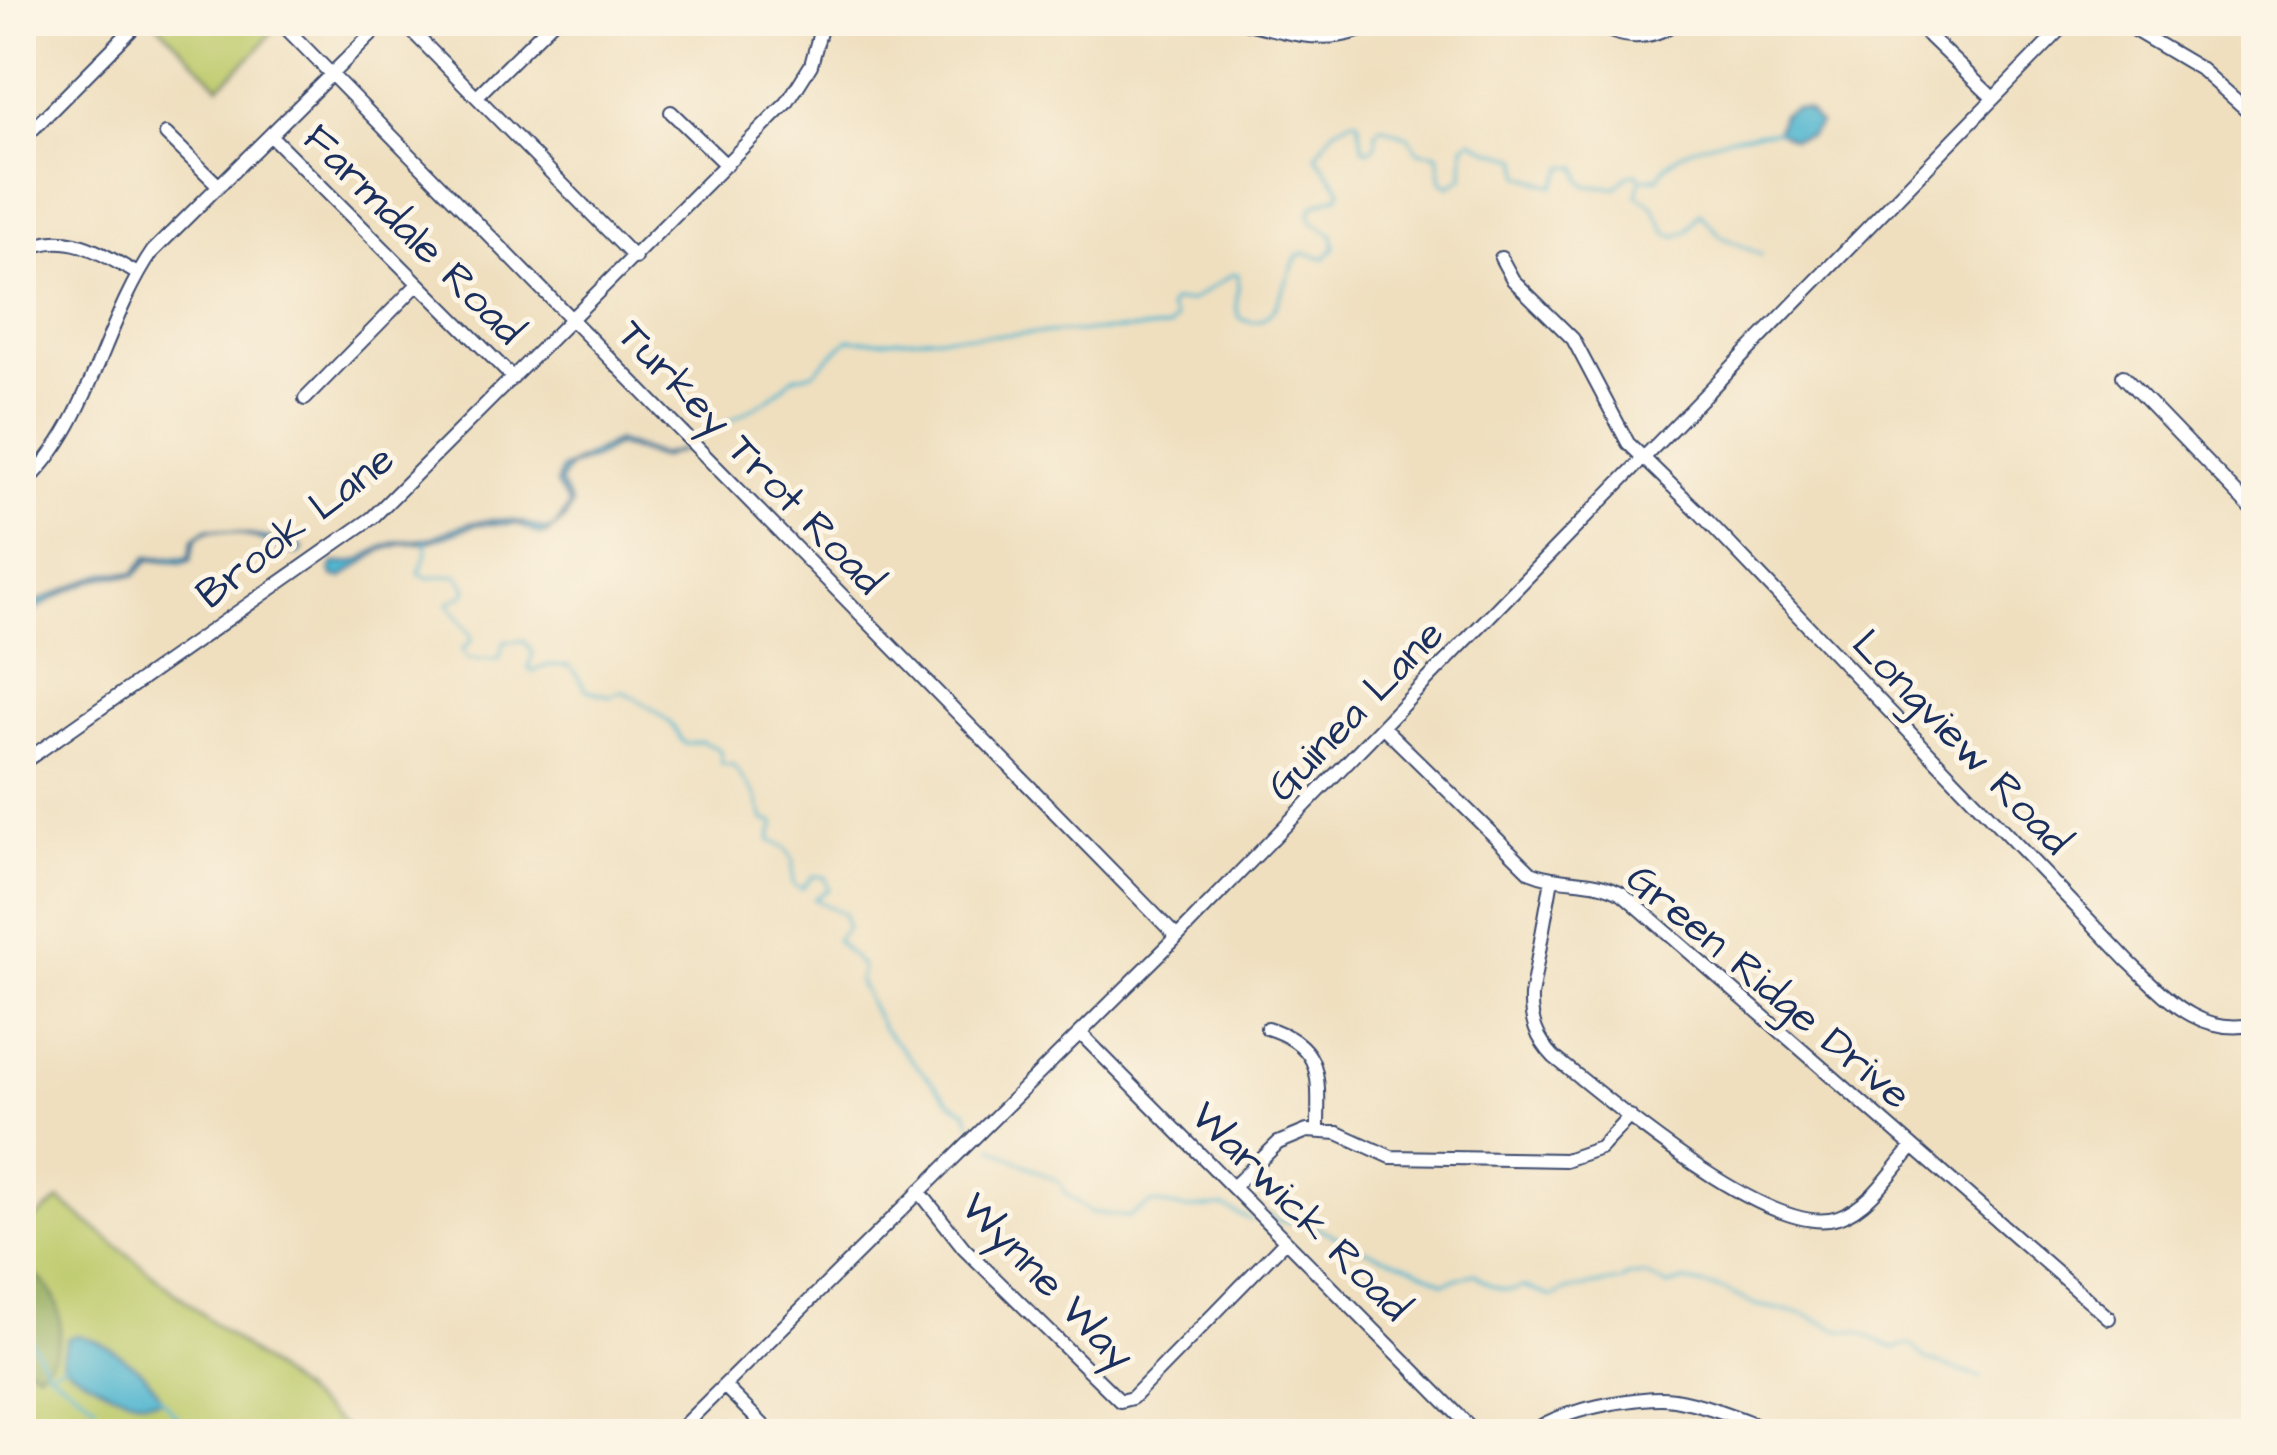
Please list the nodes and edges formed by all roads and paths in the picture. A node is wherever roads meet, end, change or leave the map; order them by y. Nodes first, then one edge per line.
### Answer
1 (140, 21) edge
2 (279, 21) edge
3 (385, 21) edge
4 (402, 21) edge
5 (554, 21) edge
6 (823, 21) edge
7 (1239, 21) edge
8 (1378, 21) edge
9 (1592, 21) edge
10 (1678, 21) edge
11 (1913, 21) edge
12 (2069, 21) edge
13 (2119, 21) edge
14 (332, 75) junction
15 (477, 96) junction
16 (1994, 98) junction
17 (671, 112) dead end
18 (2256, 118) edge
19 (166, 134) dead end
20 (270, 135) junction
21 (21, 141) edge
22 (726, 165) junction
23 (218, 185) junction
24 (21, 253) edge
25 (634, 258) junction
26 (1502, 258) dead end
27 (138, 274) junction
28 (418, 284) junction
29 (572, 319) junction
30 (2123, 376) dead end
31 (513, 378) junction
32 (304, 399) dead end
33 (1644, 458) junction
34 (21, 488) edge
35 (2256, 514) edge
36 (1383, 727) junction
37 (21, 764) edge
38 (1552, 879) junction
39 (1178, 937) junction
40 (2256, 1024) edge
41 (1268, 1028) dead end
42 (1080, 1033) junction
43 (1630, 1116) junction
44 (1318, 1130) junction
45 (1912, 1148) junction
46 (1233, 1187) junction
47 (919, 1191) junction
48 (1285, 1241) junction
49 (2109, 1318) dead end
50 (724, 1386) junction
51 (1762, 1431) edge
52 (675, 1434) edge
53 (772, 1434) edge
54 (1477, 1434) edge
55 (1531, 1434) edge
56 (1782, 1434) edge

1 - 21 street
2 - 14 street, Turkey Trot Road
3 - 14 street
4 - 15 street
5 - 15 street
6 - 22 street, Brook Lane
7 - 8 street
9 - 10 street
11 - 16 street
12 - 16 street, Guinea Lane
13 - 18 street
14 - 20 street
14 - 29 street, Turkey Trot Road
15 - 25 street
16 - 33 street, Guinea Lane
17 - 22 street
19 - 23 street
20 - 23 street
20 - 28 street, Farmdale Road
22 - 25 street, Brook Lane
23 - 27 street
24 - 27 street
25 - 29 street, Brook Lane
26 - 33 street, Longview Road
27 - 34 street
28 - 31 street, Farmdale Road
28 - 32 street
29 - 31 street, Brook Lane
29 - 39 street, Turkey Trot Road
30 - 35 street
31 - 37 street, Brook Lane
33 - 36 street, Guinea Lane
33 - 40 street, Longview Road
36 - 38 street, Green Ridge Drive
36 - 39 street, Guinea Lane
38 - 43 street
38 - 45 street, Green Ridge Drive
39 - 42 street, Guinea Lane
41 - 44 street
42 - 46 street, Warwick Road
42 - 47 street, Guinea Lane
43 - 44 street
43 - 45 street
44 - 46 street
45 - 49 street, Green Ridge Drive
46 - 48 street, Warwick Road
47 - 48 street, Wynne Way
47 - 50 street, Guinea Lane
48 - 54 street, Warwick Road
50 - 52 street, Guinea Lane
50 - 53 street
51 - 55 street
51 - 56 street

